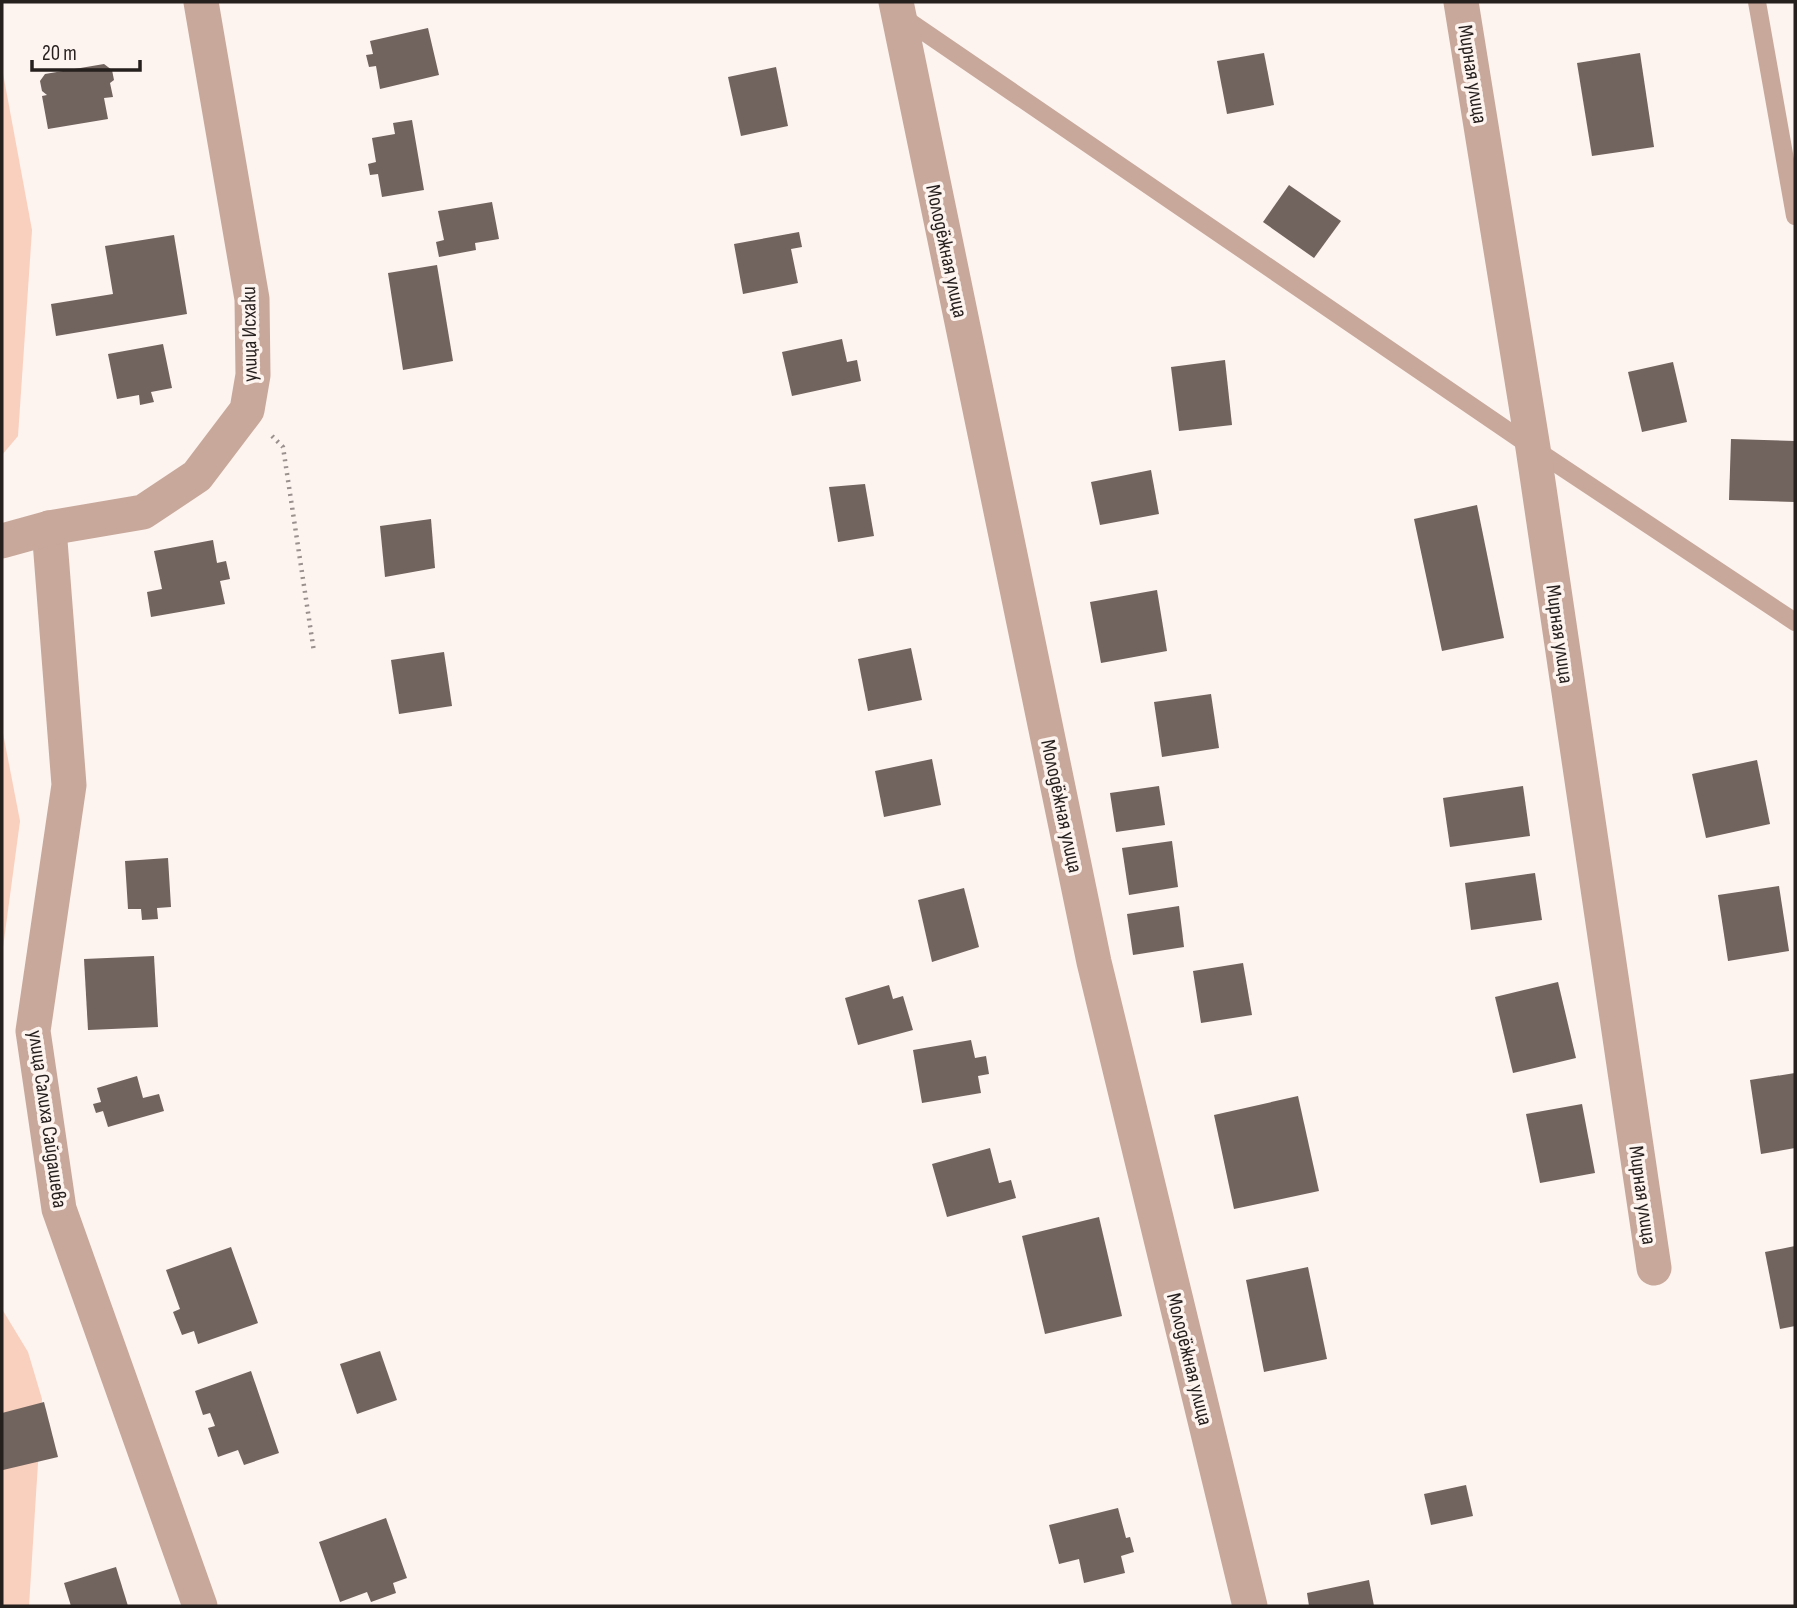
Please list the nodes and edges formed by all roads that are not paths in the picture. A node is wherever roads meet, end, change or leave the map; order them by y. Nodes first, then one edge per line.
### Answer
1 (201, 2) edge
2 (1461, 2) edge
3 (1757, 2) edge
4 (897, 8) edge
5 (1795, 216) edge
6 (1533, 448) junction
7 (48, 528) junction
8 (2, 541) edge
9 (1795, 622) edge
10 (1654, 1268) dead end
11 (200, 1606) edge
12 (1250, 1606) edge

1 - 7 street, улица Исхаки
2 - 6 street, Мирная улица
3 - 5 lane
4 - 6 lane
4 - 12 street, Молодёжная улица
6 - 9 lane
6 - 10 street, Мирная улица
7 - 8 street
7 - 11 street, улица Салиха Сайдашева

